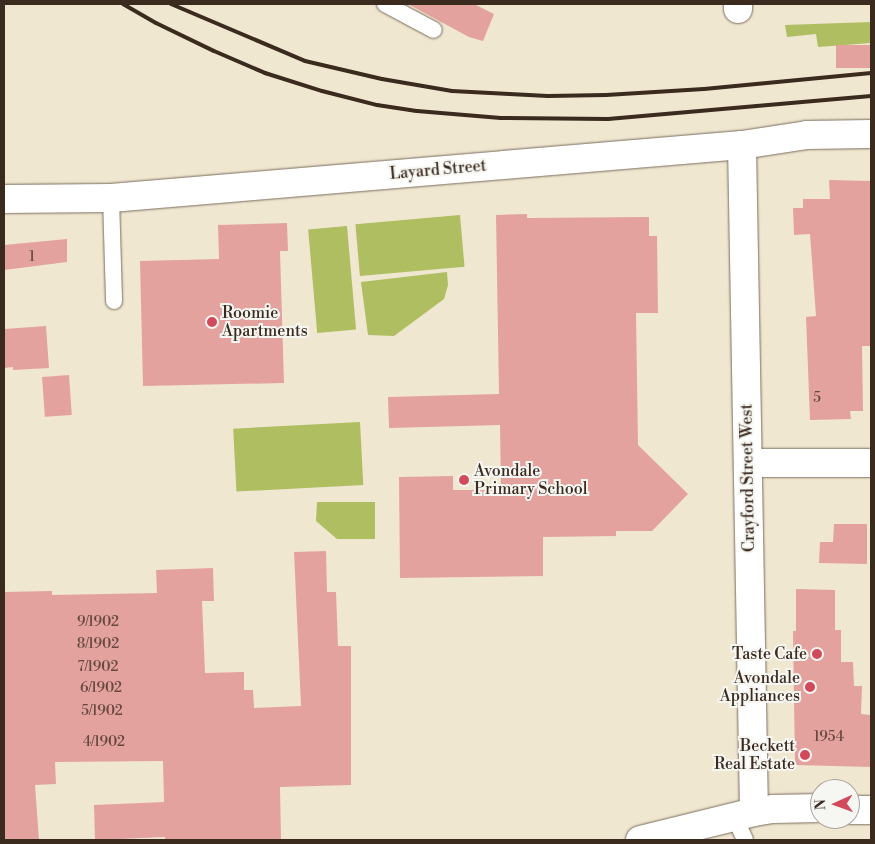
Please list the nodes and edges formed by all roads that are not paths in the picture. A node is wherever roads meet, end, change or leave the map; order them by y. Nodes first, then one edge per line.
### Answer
1 (385, 4) edge
2 (434, 30) dead end
3 (871, 134) edge
4 (742, 145) junction
5 (110, 198) junction
6 (4, 199) edge
7 (114, 302) dead end
8 (748, 463) junction
9 (871, 463) edge
10 (810, 808) edge
11 (744, 823) edge
12 (640, 840) edge

1 - 2 lane
3 - 4 street, Layard Street
4 - 5 street, Layard Street
4 - 8 street, Crayford Street West
5 - 6 street, Layard Street
5 - 7 lane
8 - 9 street
8 - 11 street, Crayford Street West
10 - 11 street
11 - 12 street

